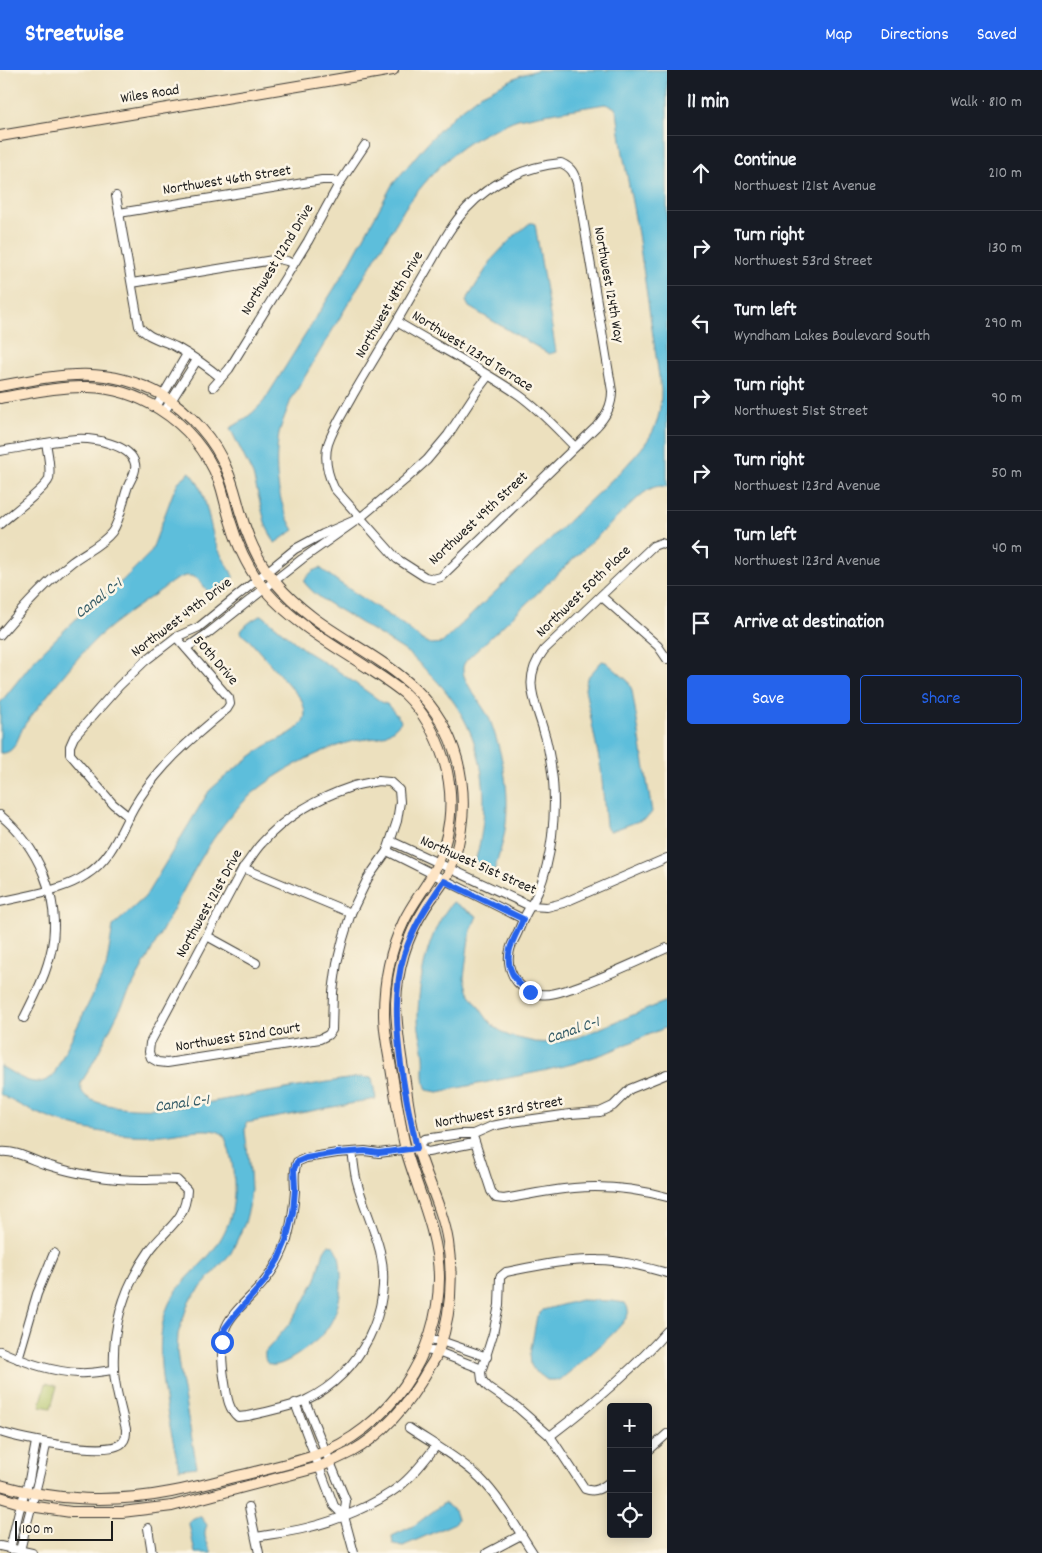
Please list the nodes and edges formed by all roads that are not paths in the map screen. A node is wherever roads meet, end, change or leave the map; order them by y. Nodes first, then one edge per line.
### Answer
1 (393, 70) edge
2 (0, 136) edge
3 (364, 145) dead end
4 (569, 166) joint
5 (339, 184) junction
6 (116, 196) dead end
7 (119, 213) junction
8 (292, 264) junction
9 (132, 283) junction
10 (397, 322) junction
11 (187, 354) junction
12 (197, 360) junction
13 (488, 376) junction
14 (221, 378) junction
15 (0, 386) edge
16 (212, 387) dead end
17 (0, 398) edge
18 (167, 399) junction
19 (609, 409) joint
20 (160, 410) junction
21 (46, 444) junction
22 (575, 447) junction
23 (0, 451) edge
24 (360, 518) junction
25 (0, 524) edge
26 (664, 544) edge
27 (266, 571) junction
28 (257, 578) junction
29 (274, 581) junction
30 (264, 589) junction
31 (601, 596) junction
32 (0, 635) edge
33 (176, 637) junction
34 (186, 648) junction
35 (667, 659) edge
36 (0, 814) edge
37 (129, 817) junction
38 (391, 841) junction
39 (387, 851) junction
40 (667, 858) edge
41 (438, 863) junction
42 (243, 868) junction
43 (450, 869) junction
44 (432, 875) junction
45 (444, 881) junction
46 (489, 887) junction
47 (50, 890) junction
48 (484, 900) junction
49 (0, 902) edge
50 (530, 906) junction
51 (351, 913) junction
52 (523, 919) junction
53 (207, 936) junction
54 (667, 948) edge
55 (256, 963) dead end
56 (24, 1018) dead end
57 (151, 1058) joint
58 (667, 1074) edge
59 (474, 1134) junction
60 (474, 1143) junction
61 (417, 1148) junction
62 (406, 1150) junction
63 (0, 1152) edge
64 (352, 1152) junction
65 (667, 1197) edge
66 (54, 1253) dead end
67 (667, 1273) edge
68 (667, 1331) edge
69 (430, 1339) junction
70 (441, 1341) junction
71 (425, 1350) junction
72 (0, 1351) edge
73 (438, 1352) junction
74 (487, 1358) junction
75 (18, 1359) junction
76 (482, 1369) junction
77 (114, 1370) junction
78 (305, 1400) junction
79 (295, 1403) junction
80 (409, 1428) dead end
81 (0, 1432) edge
82 (667, 1434) edge
83 (550, 1436) junction
84 (36, 1442) junction
85 (46, 1444) junction
86 (436, 1446) junction
87 (651, 1448) edge
88 (325, 1451) junction
89 (315, 1456) junction
90 (330, 1462) junction
91 (319, 1466) junction
92 (0, 1485) edge
93 (607, 1485) edge
94 (25, 1492) junction
95 (36, 1493) junction
96 (0, 1498) edge
97 (26, 1505) junction
98 (249, 1507) dead end
99 (344, 1516) junction
100 (148, 1528) dead end
101 (521, 1535) junction
102 (256, 1537) junction
103 (0, 1546) edge
104 (10, 1549) junction
105 (24, 1552) edge
106 (32, 1553) edge
107 (152, 1553) edge
108 (259, 1553) edge
109 (354, 1553) edge
110 (488, 1553) edge
111 (533, 1553) edge

1 - 2 street, Wiles Road
3 - 5 street, Northwest 122nd Drive
4 - 10 street, Northwest 48th Drive
4 - 19 street, Northwest 124th Way
5 - 7 street, Northwest 46th Street
5 - 8 street, Northwest 122nd Drive
6 - 7 street
7 - 9 street
8 - 9 street
8 - 14 street, Northwest 122nd Drive
9 - 11 street
10 - 13 street, Northwest 123rd Terrace
10 - 24 street, Northwest 48th Drive
11 - 12 street
11 - 18 street
12 - 14 street
12 - 18 street
13 - 22 street, Northwest 123rd Terrace
13 - 24 street, Northwest 49th Drive
14 - 16 street, Northwest 122nd Drive
15 - 18 street
17 - 20 street
18 - 20 street
18 - 27 street
19 - 22 street, Northwest 49th Street
20 - 28 street
21 - 23 street
21 - 25 street
21 - 32 street
22 - 24 street, Northwest 49th Street
24 - 27 street, Northwest 49th Drive
24 - 29 street, Northwest 49th Drive
26 - 31 street, Northwest 50th Place
27 - 28 street, Northwest 49th Drive
27 - 29 street
28 - 30 street
28 - 33 street, Northwest 49th Drive
29 - 30 street, Northwest 49th Drive
29 - 43 street
30 - 34 street, Northwest 49th Drive
30 - 41 street
31 - 35 street
31 - 50 street, Northwest 50th Place
33 - 34 street, 50th Drive
33 - 37 street, Northwest 49th Drive
34 - 37 street, 50th Drive
36 - 47 street
37 - 47 street
38 - 39 street
38 - 41 street, Northwest 51st Street
38 - 42 street, Northwest 121st Drive
39 - 44 street, Northwest 51st Street
39 - 51 street
40 - 50 street, Northwest 51st Street
41 - 43 street, Northwest 51st Street
41 - 44 street
42 - 51 street
42 - 53 street, Northwest 121st Drive
43 - 45 street
43 - 46 street, Northwest 51st Street
44 - 45 street, Northwest 51st Street
44 - 62 street
45 - 48 street, Northwest 51st Street
45 - 61 street
46 - 48 street
46 - 50 street, Northwest 51st Street
47 - 49 street
47 - 56 street
48 - 52 street, Northwest 51st Street
50 - 52 street
51 - 57 street, Northwest 52nd Court
52 - 54 street
53 - 55 street
53 - 57 street, Northwest 121st Drive
58 - 59 street, Northwest 53rd Street
59 - 60 street
59 - 61 street, Northwest 53rd Street
60 - 61 street, Northwest 53rd Street
60 - 65 street
61 - 62 street, Northwest 53rd Street
61 - 70 street
62 - 64 street, Northwest 53rd Street
62 - 69 street
63 - 77 street
64 - 78 street
64 - 79 street, Northwest 53rd Street
66 - 75 street
67 - 74 street
68 - 83 street
69 - 70 street
69 - 71 street
70 - 73 street
70 - 74 street
71 - 73 street
71 - 88 street
72 - 75 street
73 - 76 street
73 - 90 street
74 - 76 street
75 - 77 street
76 - 83 street
77 - 85 street
78 - 79 street
78 - 88 street
79 - 89 street
80 - 86 street
81 - 84 street
82 - 87 street
83 - 93 street
84 - 85 street
84 - 94 street
85 - 95 street
86 - 99 street
86 - 101 street
88 - 89 street
88 - 90 street
89 - 91 street
89 - 95 street
90 - 91 street
90 - 99 street
91 - 97 street
91 - 99 street
92 - 94 street
94 - 95 street
94 - 97 street
95 - 97 street
96 - 97 street
97 - 104 street
97 - 105 street
98 - 102 street
99 - 102 street
99 - 109 street
100 - 107 street
101 - 110 street
101 - 111 street
102 - 108 street
103 - 104 street
104 - 105 street
105 - 106 street

